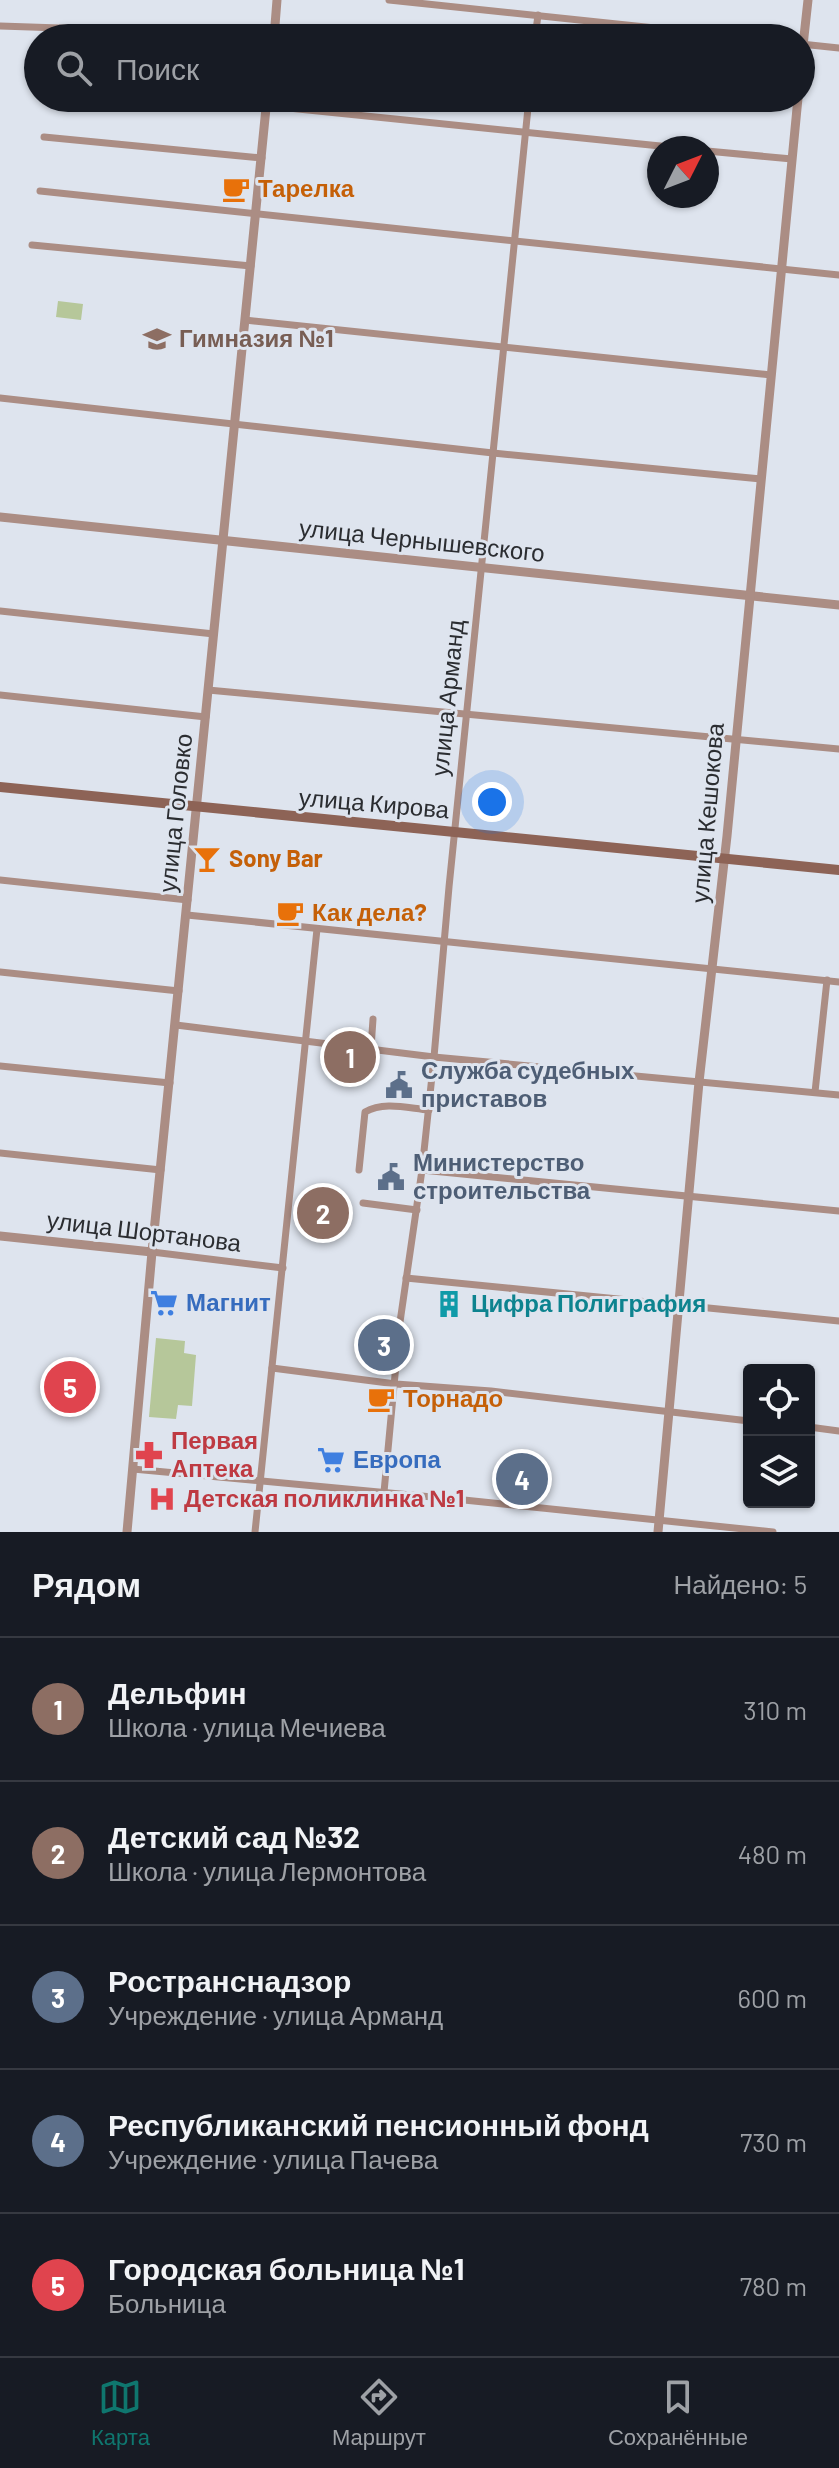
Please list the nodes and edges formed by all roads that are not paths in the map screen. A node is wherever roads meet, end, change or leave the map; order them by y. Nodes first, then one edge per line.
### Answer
1 (277, 0) edge
2 (389, 0) edge
3 (808, 0) edge
4 (538, 15) junction
5 (275, 24) edge
6 (537, 24) edge
7 (621, 24) edge
8 (805, 24) edge
9 (0, 26) edge
10 (24, 27) edge
11 (815, 45) edge
12 (839, 48) edge
13 (266, 112) edge
14 (353, 112) edge
15 (527, 112) edge
16 (797, 112) edge
17 (525, 132) junction
18 (44, 137) dead end
19 (647, 145) edge
20 (719, 152) edge
21 (262, 158) junction
22 (792, 159) junction
23 (40, 191) dead end
24 (256, 213) junction
25 (515, 240) junction
26 (32, 245) dead end
27 (251, 266) junction
28 (781, 268) junction
29 (839, 275) edge
30 (245, 320) junction
31 (503, 347) junction
32 (771, 375) junction
33 (0, 398) edge
34 (235, 425) junction
35 (493, 453) junction
36 (761, 479) junction
37 (0, 517) edge
38 (224, 540) junction
39 (481, 568) junction
40 (749, 596) junction
41 (839, 605) edge
42 (0, 611) edge
43 (214, 634) junction
44 (208, 690) junction
45 (0, 695) edge
46 (467, 713) junction
47 (206, 717) junction
48 (735, 738) junction
49 (839, 749) edge
50 (0, 787) edge
51 (197, 807) junction
52 (454, 831) junction
53 (724, 858) junction
54 (839, 870) edge
55 (0, 880) edge
56 (188, 900) junction
57 (187, 915) junction
58 (317, 929) junction
59 (445, 942) junction
60 (712, 969) junction
61 (0, 972) edge
62 (827, 980) junction
63 (839, 982) edge
64 (179, 991) junction
65 (373, 1019) dead end
66 (176, 1025) junction
67 (307, 1041) junction
68 (371, 1048) junction
69 (434, 1057) junction
70 (0, 1066) edge
71 (699, 1082) junction
72 (170, 1083) junction
73 (815, 1092) junction
74 (839, 1095) edge
75 (429, 1110) junction
76 (0, 1153) edge
77 (161, 1170) junction
78 (359, 1170) dead end
79 (422, 1170) junction
80 (690, 1197) junction
81 (363, 1203) dead end
82 (417, 1210) junction
83 (839, 1211) edge
84 (0, 1236) edge
85 (152, 1252) junction
86 (283, 1268) junction
87 (406, 1278) junction
88 (678, 1305) junction
89 (839, 1321) edge
90 (272, 1368) junction
91 (396, 1384) junction
92 (667, 1412) junction
93 (743, 1420) edge
94 (815, 1428) edge
95 (839, 1431) edge
96 (133, 1469) junction
97 (260, 1480) junction
98 (384, 1492) junction
99 (659, 1520) junction
100 (127, 1532) edge
101 (255, 1532) edge
102 (658, 1532) edge
103 (773, 1532) edge

1 - 5 street
2 - 4 street
3 - 8 street
4 - 6 street
4 - 7 street
9 - 10 street
11 - 12 street
13 - 21 street, улица Головко
14 - 17 street
15 - 17 street, улица Арманд
16 - 22 street, улица Кешокова
17 - 19 street
17 - 25 street, улица Арманд
18 - 21 street
20 - 22 street
21 - 24 street, улица Головко
22 - 28 street, улица Кешокова
23 - 24 street
24 - 25 street
24 - 27 street, улица Головко
25 - 28 street
25 - 31 street, улица Арманд
26 - 27 street
27 - 30 street, улица Головко
28 - 29 street
28 - 32 street, улица Кешокова
30 - 31 street
30 - 34 street, улица Головко
31 - 32 street
31 - 35 street, улица Арманд
32 - 36 street, улица Кешокова
33 - 34 street
34 - 35 street
34 - 38 street, улица Головко
35 - 36 street
35 - 39 street, улица Арманд
36 - 40 street, улица Кешокова
37 - 38 street, улица Чернышевского
38 - 39 street, улица Чернышевского
38 - 43 street, улица Головко
39 - 40 street, улица Чернышевского
39 - 46 street, улица Арманд
40 - 41 street, улица Чернышевского
40 - 48 street, улица Кешокова
42 - 43 street
43 - 44 street, улица Головко
44 - 46 street
44 - 47 street, улица Головко
45 - 47 street
46 - 48 street
46 - 52 street, улица Арманд
47 - 51 street, улица Головко
48 - 49 street
48 - 53 street, улица Кешокова
50 - 51 main road, улица Кирова
51 - 52 main road, улица Кирова
51 - 56 street, улица Головко
52 - 53 main road, улица Кирова
52 - 59 street, улица Арманд
53 - 54 main road, улица Кирова
53 - 60 street, улица Кешокова
55 - 56 street
56 - 57 street, улица Головко
57 - 58 street
57 - 64 street, улица Головко
58 - 59 street
58 - 67 street
59 - 60 street
59 - 69 street, улица Арманд
60 - 62 street
60 - 71 street, улица Кешокова
61 - 64 street
62 - 63 street
62 - 73 street
64 - 66 street, улица Головко
65 - 68 street
66 - 67 street
66 - 72 street, улица Головко
67 - 68 street
67 - 86 street
68 - 69 street
69 - 71 street
69 - 75 street, улица Арманд
70 - 72 street
71 - 73 street
71 - 80 street, улица Кешокова
72 - 77 street, улица Головко
73 - 74 street
75 - 78 street
75 - 79 street, улица Арманд
76 - 77 street
77 - 85 street, улица Головко
79 - 80 street
79 - 82 street, улица Арманд
80 - 83 street
80 - 88 street, улица Кешокова
81 - 82 street
82 - 87 street, улица Арманд
84 - 85 street, улица Шортанова
85 - 86 street, улица Шортанова
85 - 96 street, улица Головко
86 - 90 street
87 - 88 street
87 - 91 street, улица Арманд
88 - 89 street
88 - 92 street, улица Кешокова
90 - 91 street
90 - 97 street
91 - 92 street
91 - 98 street, улица Арманд
92 - 93 street
92 - 99 street, улица Кешокова
94 - 95 street
96 - 97 street
96 - 100 street, улица Головко
97 - 98 street
97 - 101 street
98 - 99 street
99 - 102 street, улица Кешокова
99 - 103 street

